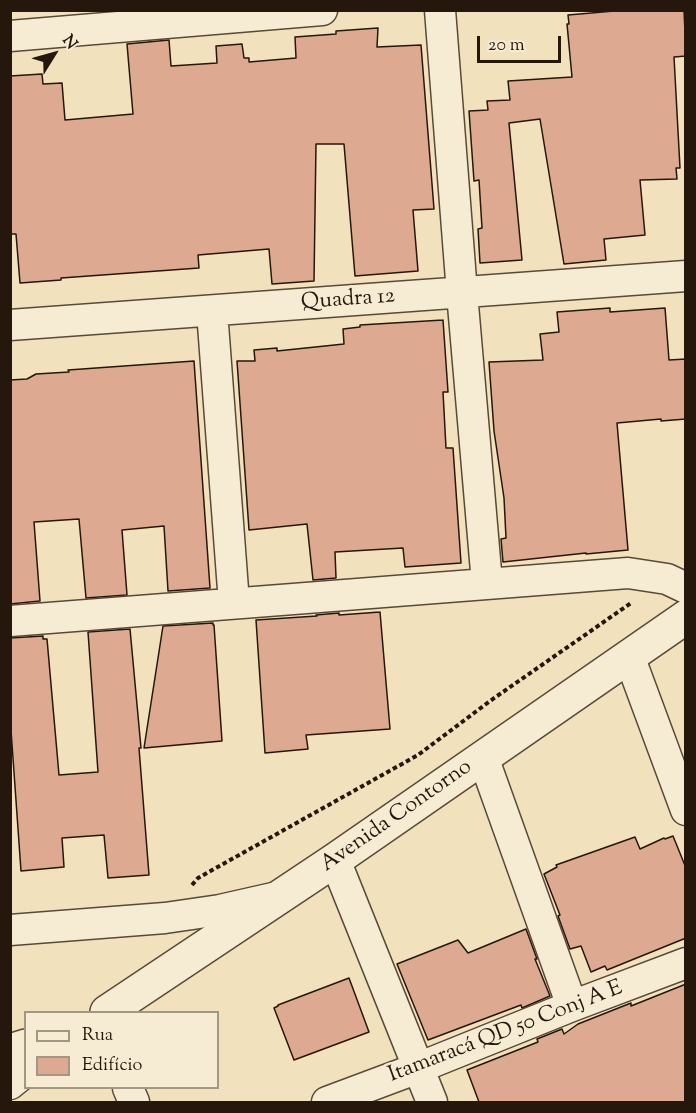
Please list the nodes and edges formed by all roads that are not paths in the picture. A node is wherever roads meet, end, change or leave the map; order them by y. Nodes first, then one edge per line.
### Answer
1 (322, 10) edge
2 (440, 10) edge
3 (189, 16) edge
4 (10, 36) edge
5 (686, 276) edge
6 (462, 293) junction
7 (212, 311) junction
8 (10, 325) edge
9 (488, 583) junction
10 (676, 584) edge
11 (234, 603) junction
12 (686, 617) edge
13 (10, 621) edge
14 (629, 656) junction
15 (483, 757) junction
16 (686, 810) edge
17 (335, 860) junction
18 (282, 896) junction
19 (10, 930) edge
20 (686, 963) edge
21 (572, 1006) junction
22 (108, 1011) edge
23 (418, 1068) junction
24 (24, 1073) edge
25 (10, 1084) edge
26 (327, 1102) edge
27 (432, 1102) edge

1 - 3 street
2 - 6 street
3 - 4 street
5 - 6 street, Quadra 12
6 - 7 street, Quadra 12
6 - 9 street
7 - 8 street, Quadra 12
7 - 11 street
9 - 10 street
9 - 11 street
11 - 13 street
12 - 14 street, Avenida Contorno
14 - 15 street, Avenida Contorno
14 - 16 street
15 - 17 street, Avenida Contorno
15 - 21 street
17 - 18 street, Avenida Contorno
17 - 23 street
18 - 19 street
18 - 22 street, Avenida Contorno
20 - 21 street, Itamaracá QD 50 Conj A E
21 - 23 street, Itamaracá QD 50 Conj A E
23 - 26 street, Itamaracá QD 50 Conj A E
23 - 27 street
24 - 25 street

